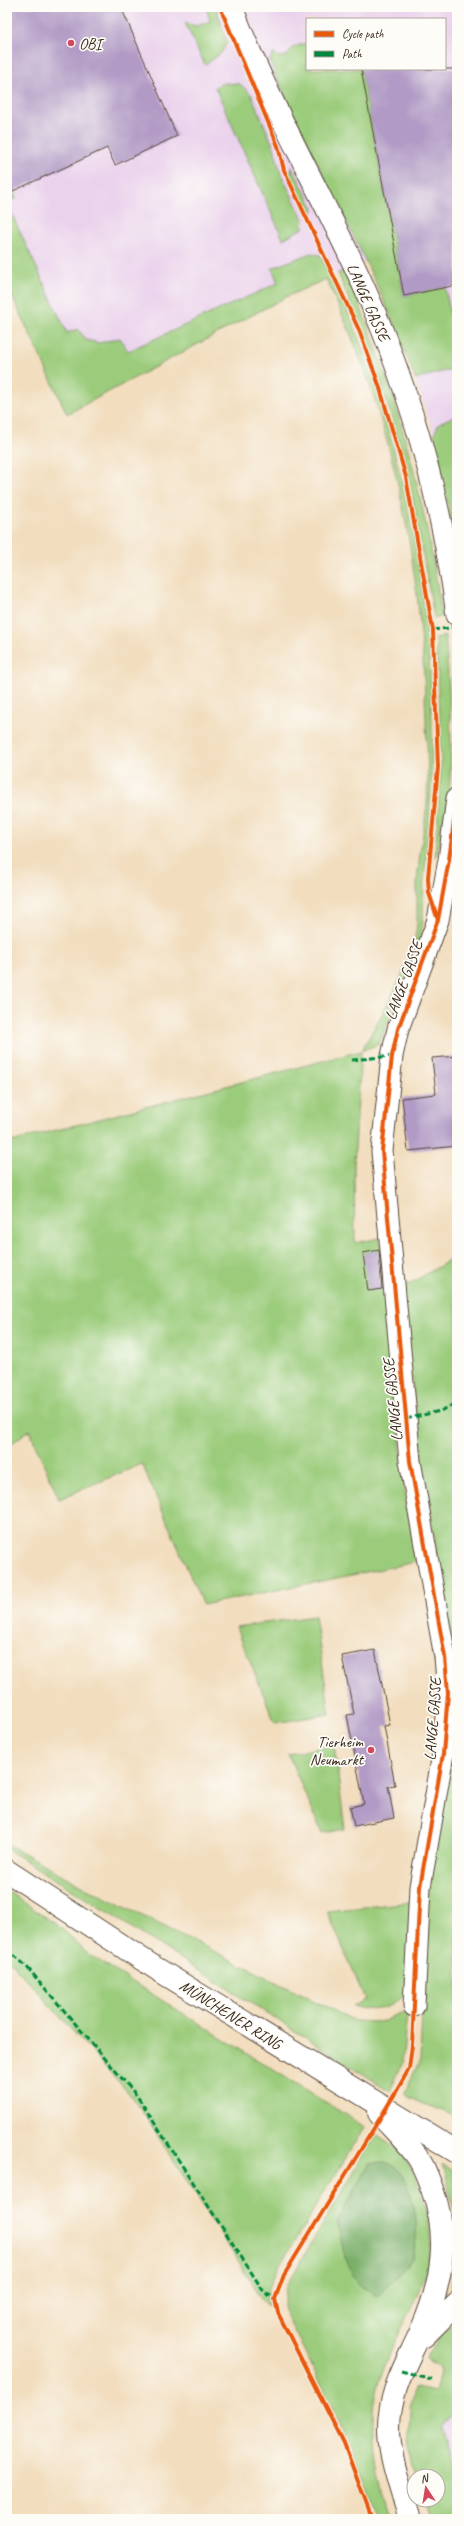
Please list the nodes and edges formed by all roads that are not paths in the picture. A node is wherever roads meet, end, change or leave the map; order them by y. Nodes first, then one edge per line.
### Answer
1 (232, 7) edge
2 (457, 615) edge
3 (457, 798) edge
4 (7, 1871) edge
5 (414, 2006) dead end
6 (362, 2095) junction
7 (457, 2152) edge
8 (457, 2303) edge
9 (415, 2346) junction
10 (410, 2519) edge

1 - 2 street, LANGE GASSE
3 - 5 street, LANGE GASSE
4 - 6 main road, MÜNCHENER RING
6 - 7 main road, MÜNCHENER RING
6 - 9 main road
8 - 9 main road
9 - 10 main road

